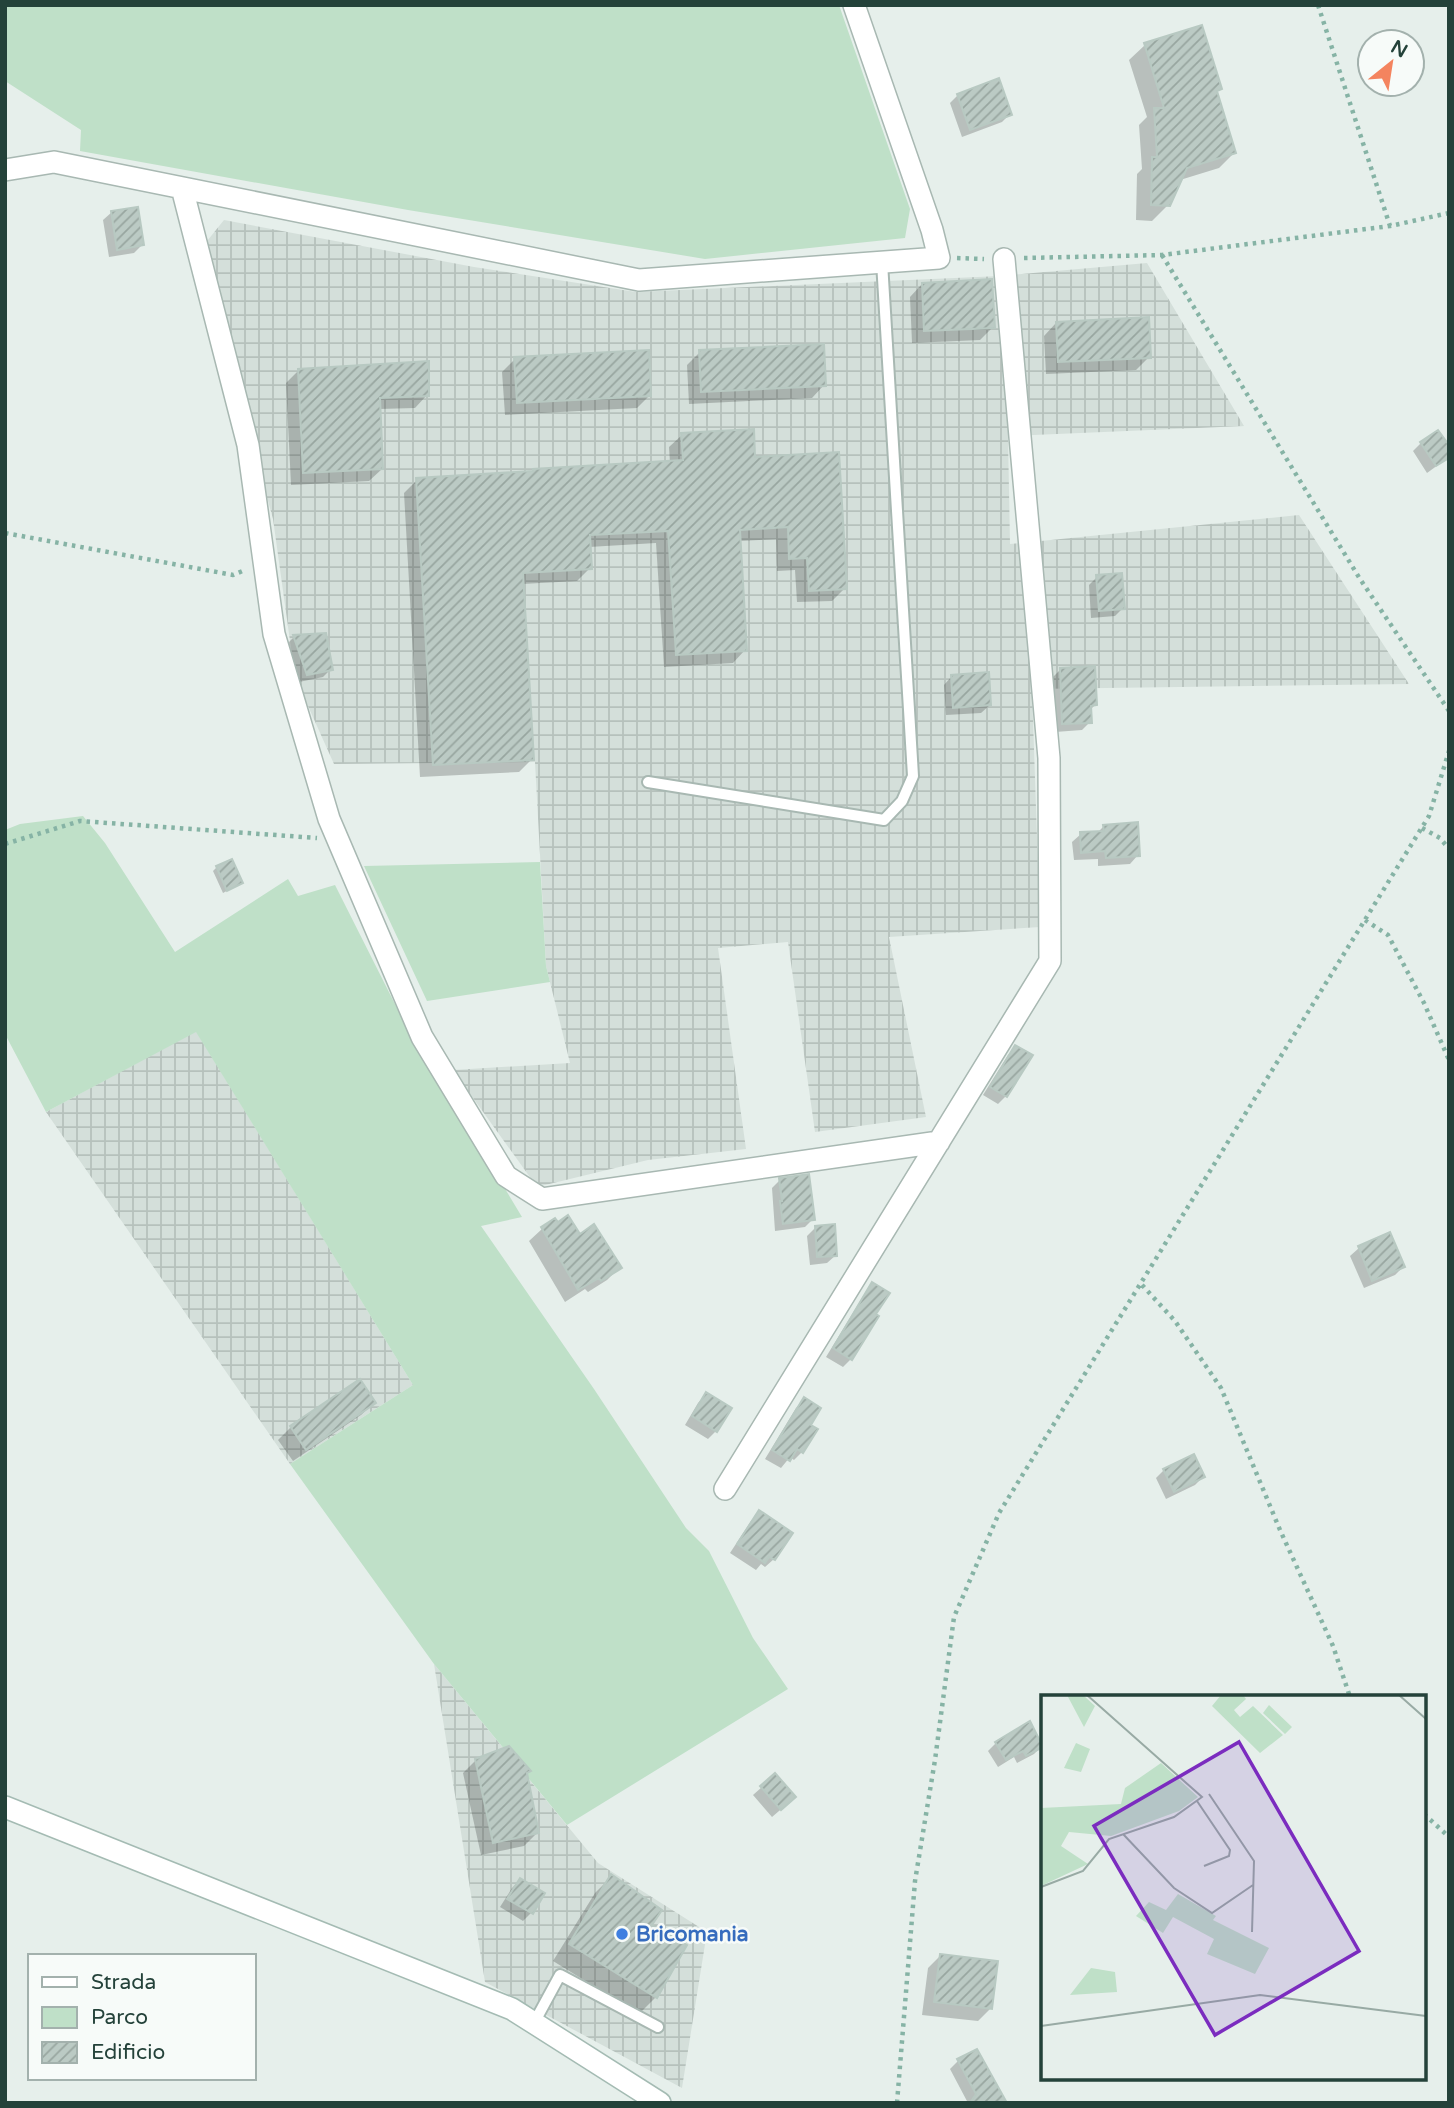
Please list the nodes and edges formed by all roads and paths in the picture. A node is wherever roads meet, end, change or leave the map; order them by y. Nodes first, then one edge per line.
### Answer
1 (854, 5) edge
2 (1318, 5) edge
3 (5, 170) edge
4 (182, 188) junction
5 (1449, 213) edge
6 (1390, 226) junction
7 (1162, 255) junction
8 (939, 258) junction
9 (1004, 259) junction
10 (882, 262) junction
11 (5, 533) edge
12 (264, 563) junction
13 (1449, 711) edge
14 (1449, 751) edge
15 (648, 782) dead end
16 (1422, 828) junction
17 (338, 839) junction
18 (5, 844) edge
19 (1449, 849) edge
20 (1365, 920) junction
21 (1449, 1060) edge
22 (939, 1142) junction
23 (1142, 1285) junction
24 (725, 1489) dead end
25 (1349, 1695) edge
26 (5, 1807) edge
27 (1426, 1816) edge
28 (1449, 1837) edge
29 (534, 2023) junction
30 (658, 2027) dead end
31 (660, 2103) edge
32 (897, 2103) edge

1 - 8 street
2 - 6 path
3 - 4 street
4 - 10 street
4 - 12 street
5 - 6 path
6 - 7 path
7 - 9 path
7 - 13 path
8 - 9 path
8 - 10 street
9 - 22 street
10 - 15 lane
11 - 12 path
12 - 17 street
14 - 16 path
16 - 19 path
16 - 20 path
17 - 18 path
17 - 22 street
20 - 21 path
20 - 23 path
22 - 24 street
23 - 25 path
23 - 32 path
26 - 29 street
27 - 28 path
29 - 30 lane
29 - 31 street

